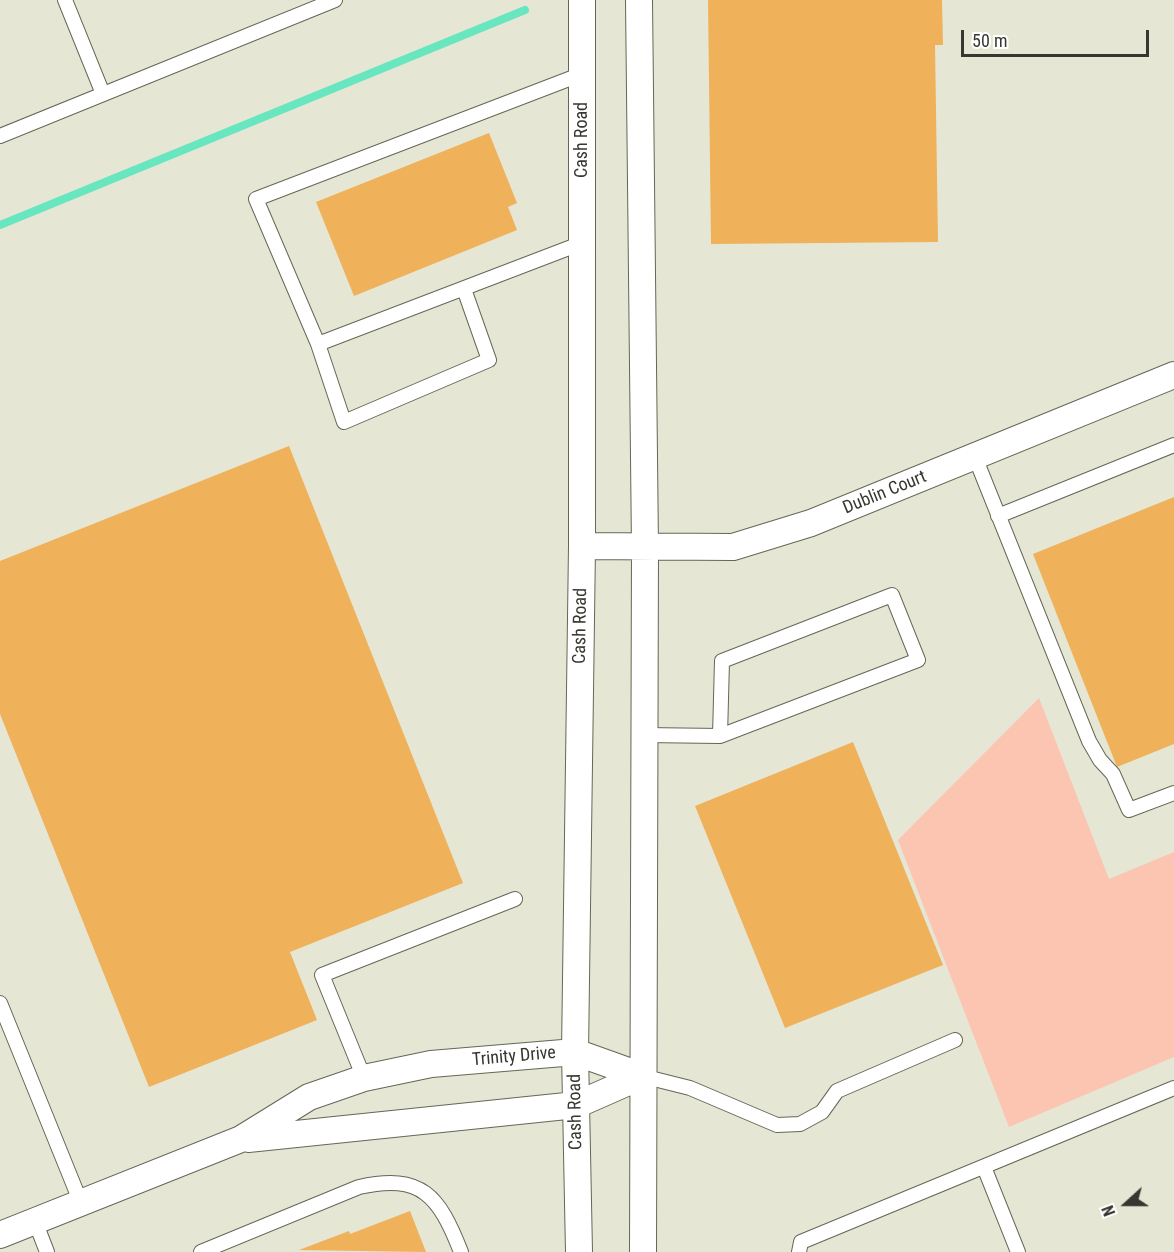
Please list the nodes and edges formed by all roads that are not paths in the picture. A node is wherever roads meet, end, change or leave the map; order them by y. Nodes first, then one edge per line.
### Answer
1 (64, 0) edge
2 (335, 0) edge
3 (582, 0) edge
4 (639, 0) edge
5 (582, 74) junction
6 (103, 94) junction
7 (0, 136) edge
8 (582, 243) junction
9 (464, 288) junction
10 (318, 344) junction
11 (1174, 375) edge
12 (1174, 445) edge
13 (975, 457) junction
14 (998, 516) junction
15 (582, 546) junction
16 (645, 548) junction
17 (644, 735) junction
18 (720, 736) junction
19 (1174, 793) edge
20 (515, 899) dead end
21 (0, 1003) edge
22 (955, 1040) dead end
23 (575, 1052) junction
24 (642, 1076) junction
25 (364, 1078) junction
26 (1174, 1088) edge
27 (576, 1106) junction
28 (241, 1139) junction
29 (984, 1167) junction
30 (81, 1203) junction
31 (35, 1221) junction
32 (0, 1235) edge
33 (47, 1252) edge
34 (201, 1252) edge
35 (461, 1252) edge
36 (579, 1252) edge
37 (643, 1252) edge
38 (799, 1252) edge
39 (1018, 1252) edge

1 - 6 lane
2 - 6 lane
3 - 5 street, Cash Road
4 - 16 street
5 - 8 street, Cash Road
5 - 10 lane
6 - 7 lane
8 - 9 lane
8 - 15 street, Cash Road
9 - 10 lane
9 - 10 lane
11 - 13 street, Dublin Court
12 - 14 lane
13 - 14 lane
13 - 16 street, Dublin Court
14 - 19 lane
15 - 16 street, Dublin Court
15 - 23 street, Cash Road
16 - 17 street
17 - 18 lane
17 - 24 street
18 - 18 lane
20 - 25 lane
21 - 30 lane
22 - 24 lane
23 - 24 street, Trinity Drive
23 - 25 street, Trinity Drive
23 - 27 street, Cash Road
24 - 27 street, Trinity Drive
24 - 37 street
25 - 28 street, Trinity Drive
26 - 29 lane
27 - 28 street, Trinity Drive
27 - 36 street, Cash Road
28 - 30 street, Trinity Drive
29 - 38 lane
29 - 39 lane
30 - 31 street, Trinity Drive
31 - 32 street, Trinity Drive
31 - 33 lane
34 - 35 lane

